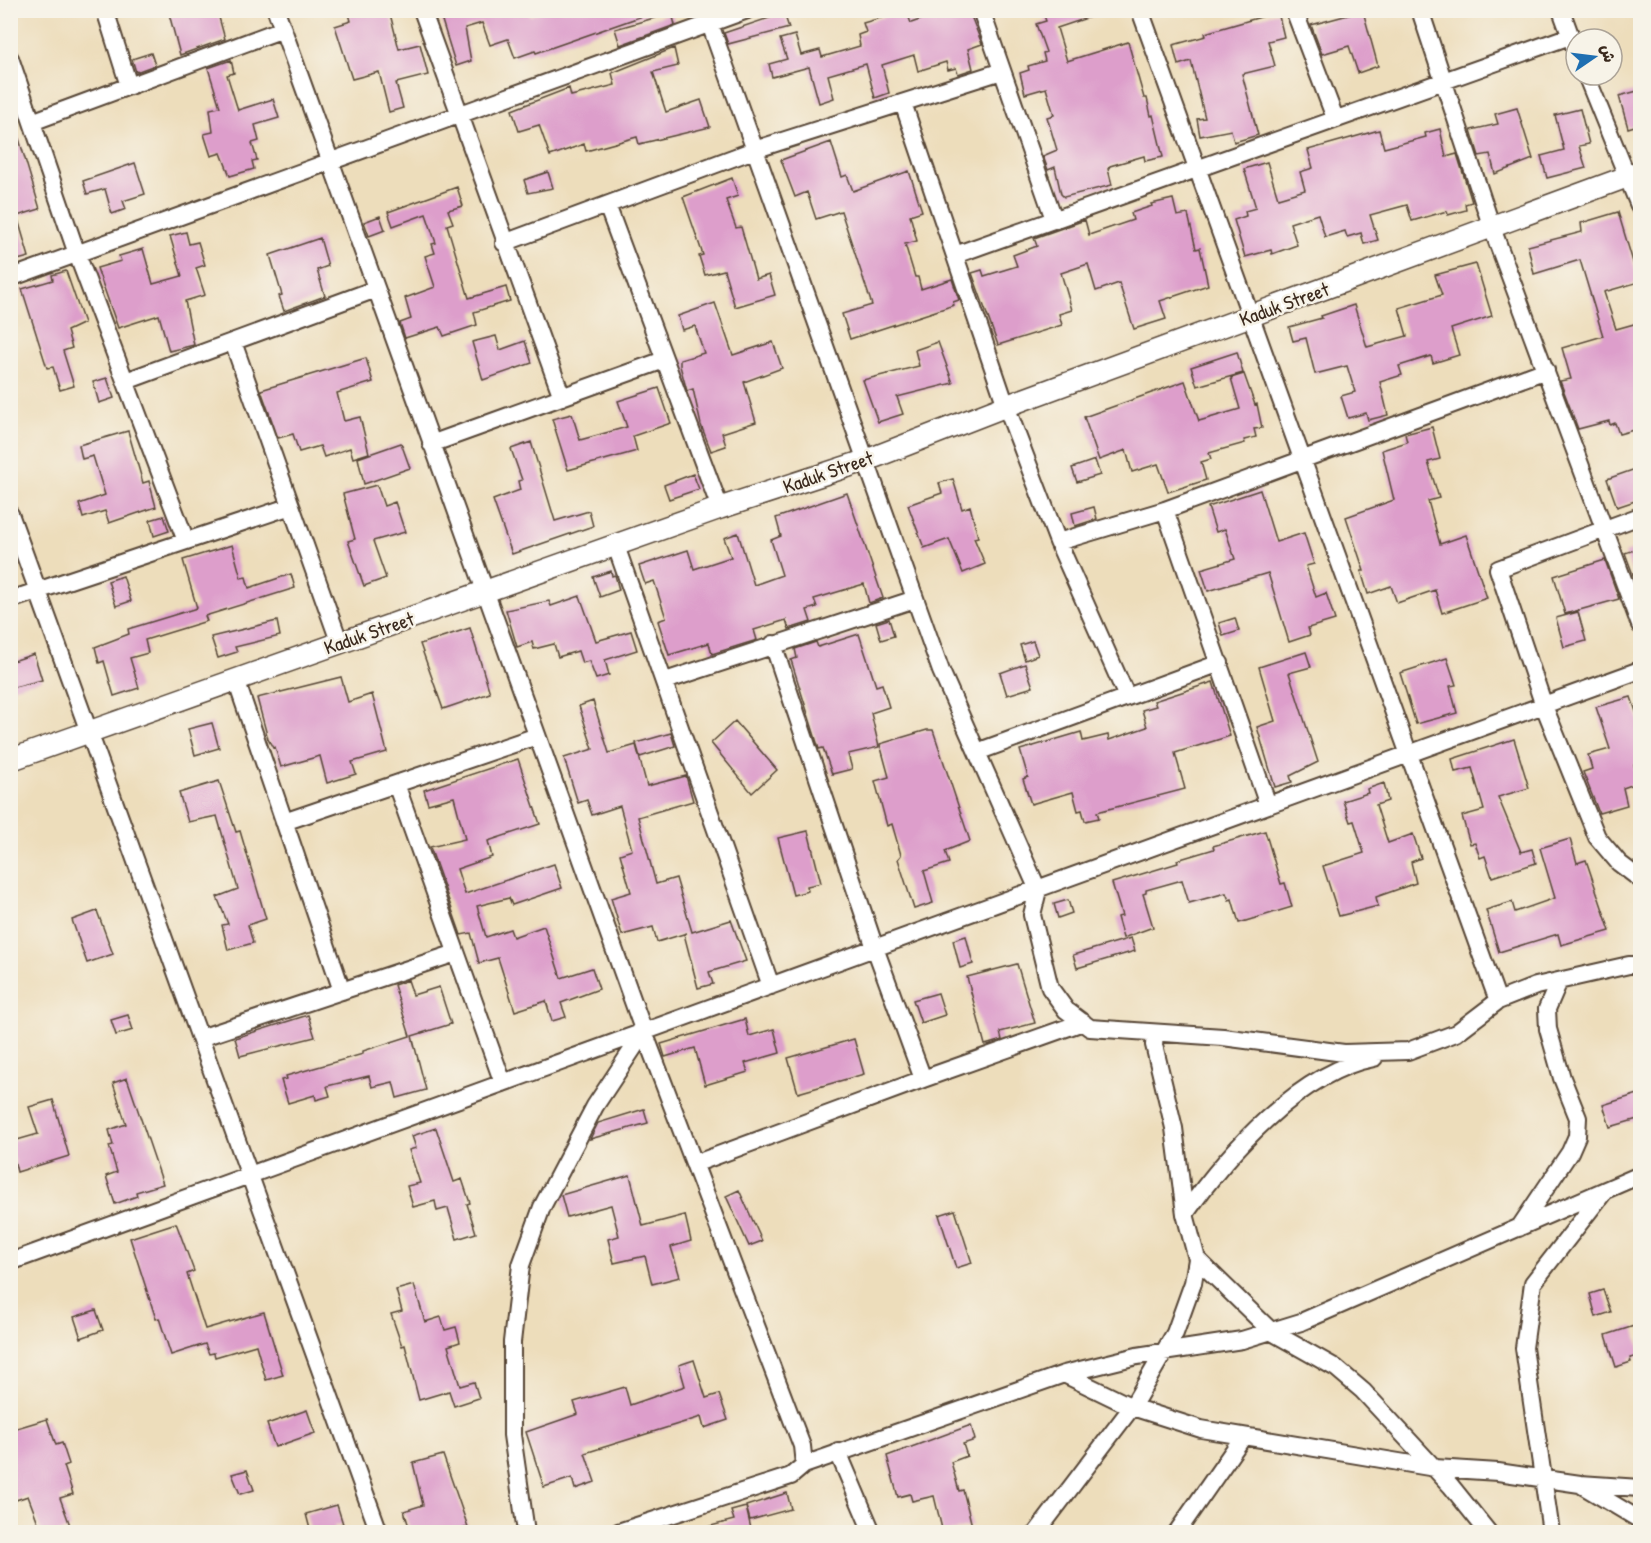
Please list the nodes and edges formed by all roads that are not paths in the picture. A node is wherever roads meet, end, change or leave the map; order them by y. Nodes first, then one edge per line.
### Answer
1 (105, 10) edge
2 (276, 10) edge
3 (422, 10) edge
4 (747, 10) edge
5 (981, 10) edge
6 (1140, 10) edge
7 (1294, 10) edge
8 (1420, 10) edge
9 (1561, 10) edge
10 (707, 17) edge
11 (1567, 27) edge
12 (283, 29) junction
13 (1564, 46) edge
14 (10, 58) edge
15 (1002, 71) junction
16 (1445, 79) junction
17 (129, 86) junction
18 (1592, 87) edge
19 (903, 103) junction
20 (458, 116) junction
21 (1335, 118) junction
22 (32, 122) junction
23 (754, 150) junction
24 (331, 162) junction
25 (1197, 168) junction
26 (1634, 174) edge
27 (607, 205) junction
28 (1641, 208) edge
29 (1054, 219) junction
30 (1492, 228) junction
31 (504, 243) junction
32 (77, 254) junction
33 (955, 255) junction
34 (10, 278) edge
35 (376, 289) junction
36 (1251, 316) junction
37 (233, 342) junction
38 (664, 360) junction
39 (1546, 370) junction
40 (126, 381) junction
41 (562, 397) junction
42 (1006, 406) junction
43 (432, 444) junction
44 (1302, 457) junction
45 (867, 460) junction
46 (291, 506) junction
47 (720, 508) junction
48 (1165, 510) junction
49 (10, 514) edge
50 (1641, 516) edge
51 (1605, 529) junction
52 (186, 541) junction
53 (1058, 542) junction
54 (616, 546) junction
55 (39, 590) junction
56 (485, 592) junction
57 (915, 598) junction
58 (10, 600) edge
59 (1641, 625) edge
60 (340, 644) junction
61 (773, 644) junction
62 (1220, 663) junction
63 (1641, 670) edge
64 (236, 680) junction
65 (665, 681) junction
66 (1127, 697) junction
67 (1544, 706) junction
68 (91, 732) junction
69 (537, 736) junction
70 (977, 752) junction
71 (1411, 755) junction
72 (10, 760) edge
73 (396, 784) junction
74 (1268, 806) junction
75 (284, 822) junction
76 (1641, 879) edge
77 (1038, 890) junction
78 (875, 948) junction
79 (456, 953) junction
80 (1641, 965) edge
81 (1559, 981) junction
82 (771, 986) junction
83 (342, 991) junction
84 (1498, 1002) junction
85 (1083, 1022) junction
86 (644, 1032) junction
87 (1155, 1033) junction
88 (200, 1038) junction
89 (1408, 1051) junction
90 (923, 1079) junction
91 (503, 1083) junction
92 (694, 1164) junction
93 (249, 1175) junction
94 (1641, 1175) edge
95 (1605, 1190) junction
96 (1185, 1214) junction
97 (1518, 1228) junction
98 (1197, 1260) junction
99 (10, 1262) edge
100 (1272, 1332) junction
101 (1164, 1352) junction
102 (1064, 1374) junction
103 (1132, 1407) junction
104 (1243, 1437) junction
105 (838, 1452) junction
106 (804, 1465) junction
107 (1435, 1468) junction
108 (1545, 1479) junction
109 (1580, 1484) junction
110 (1641, 1488) edge
111 (1641, 1520) edge
112 (379, 1533) edge
113 (526, 1533) edge
114 (618, 1533) edge
115 (872, 1533) edge
116 (1037, 1533) edge
117 (1177, 1533) edge
118 (1488, 1533) edge
119 (1551, 1533) edge

1 - 17 street
2 - 12 street
3 - 20 street
4 - 10 street
5 - 15 street
6 - 25 street
7 - 21 street
8 - 16 street
9 - 11 street
10 - 20 street
10 - 23 street
12 - 17 street
12 - 24 street
13 - 16 street
14 - 22 street
15 - 19 street
15 - 29 street
16 - 21 street
16 - 30 street
17 - 22 street
18 - 26 street
19 - 23 street
19 - 33 street
20 - 24 street
20 - 31 street
21 - 25 street
22 - 32 street
23 - 27 street
23 - 45 street
24 - 32 street
24 - 35 street
25 - 29 street
25 - 36 street
26 - 28 street
26 - 30 street, Kaduk Street
27 - 31 street
27 - 38 street
29 - 33 street
30 - 36 street, Kaduk Street
30 - 39 street
31 - 41 street
32 - 34 street
32 - 40 street
33 - 42 street
35 - 37 street
35 - 43 street
36 - 42 street, Kaduk Street
36 - 44 street
37 - 40 street
37 - 46 street
38 - 41 street
38 - 47 street
39 - 44 street
39 - 51 street
40 - 52 street
41 - 43 street
42 - 45 street, Kaduk Street
42 - 53 street
43 - 56 street
44 - 48 street
44 - 71 street
45 - 47 street, Kaduk Street
45 - 57 street
46 - 52 street
46 - 60 street
47 - 54 street, Kaduk Street
48 - 53 street
48 - 62 street
49 - 55 street
50 - 51 street
51 - 59 street
51 - 67 street
52 - 55 street
53 - 66 street
54 - 56 street, Kaduk Street
54 - 65 street
55 - 58 street
55 - 68 street
56 - 60 street, Kaduk Street
56 - 69 street
57 - 61 street
57 - 70 street
60 - 64 street, Kaduk Street
61 - 65 street
61 - 78 street
62 - 66 street
62 - 74 street
63 - 67 street
64 - 68 street, Kaduk Street
64 - 75 street
65 - 82 street
66 - 70 street
67 - 71 street
67 - 76 street
68 - 72 street, Kaduk Street
68 - 88 street
69 - 73 street
69 - 86 street
70 - 77 street
71 - 74 street
71 - 84 street
73 - 75 street
73 - 79 street
74 - 77 street
75 - 83 street
77 - 78 street
77 - 85 street
78 - 82 street
78 - 90 street
79 - 83 street
79 - 91 street
80 - 81 street
81 - 84 street
81 - 97 street
82 - 86 street
83 - 88 street
84 - 89 street
85 - 87 street
85 - 90 street
86 - 91 street
86 - 92 street
86 - 113 street
87 - 89 street
87 - 96 street
88 - 93 street
89 - 96 street
90 - 92 street
91 - 93 street
92 - 106 street
93 - 99 street
93 - 112 street
94 - 95 street
95 - 97 street
95 - 108 street
96 - 98 street
97 - 100 street
98 - 100 street
98 - 101 street
100 - 101 street
100 - 107 street
101 - 102 street
101 - 103 street
102 - 103 street
102 - 105 street
103 - 104 street
103 - 116 street
104 - 107 street
104 - 117 street
105 - 106 street
105 - 115 street
106 - 114 street
107 - 108 street
107 - 118 street
108 - 109 street
108 - 119 street
109 - 110 street
109 - 111 street

